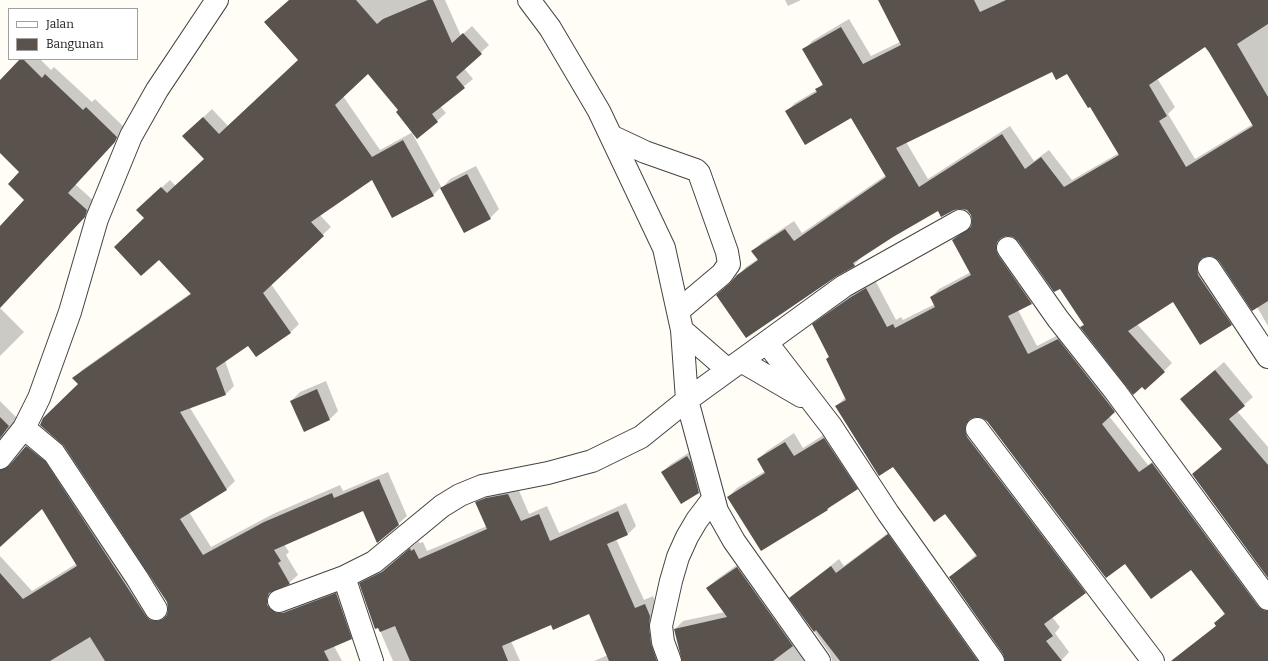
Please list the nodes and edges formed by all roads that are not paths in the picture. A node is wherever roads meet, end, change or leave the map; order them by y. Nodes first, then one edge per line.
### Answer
1 (217, 0) edge
2 (529, 0) edge
3 (611, 136) junction
4 (960, 221) dead end
5 (1008, 248) dead end
6 (1209, 268) dead end
7 (680, 321) junction
8 (767, 343) junction
9 (1268, 357) edge
10 (735, 365) junction
11 (687, 400) junction
12 (813, 403) junction
13 (24, 428) junction
14 (977, 429) dead end
15 (0, 458) edge
16 (713, 499) junction
17 (344, 577) junction
18 (1268, 599) edge
19 (279, 601) dead end
20 (156, 609) dead end
21 (372, 661) edge
22 (670, 661) edge
23 (819, 661) edge
24 (994, 661) edge
25 (1153, 661) edge

1 - 13 street
2 - 3 street
3 - 7 street
3 - 7 street
4 - 8 street
5 - 18 street
6 - 9 street
7 - 10 street
7 - 11 street
8 - 10 street
8 - 12 street
10 - 11 street
10 - 12 street
11 - 16 street
11 - 17 street
12 - 24 street
13 - 15 street
13 - 20 street
14 - 25 street
16 - 22 street
16 - 23 street
17 - 19 street
17 - 21 street

